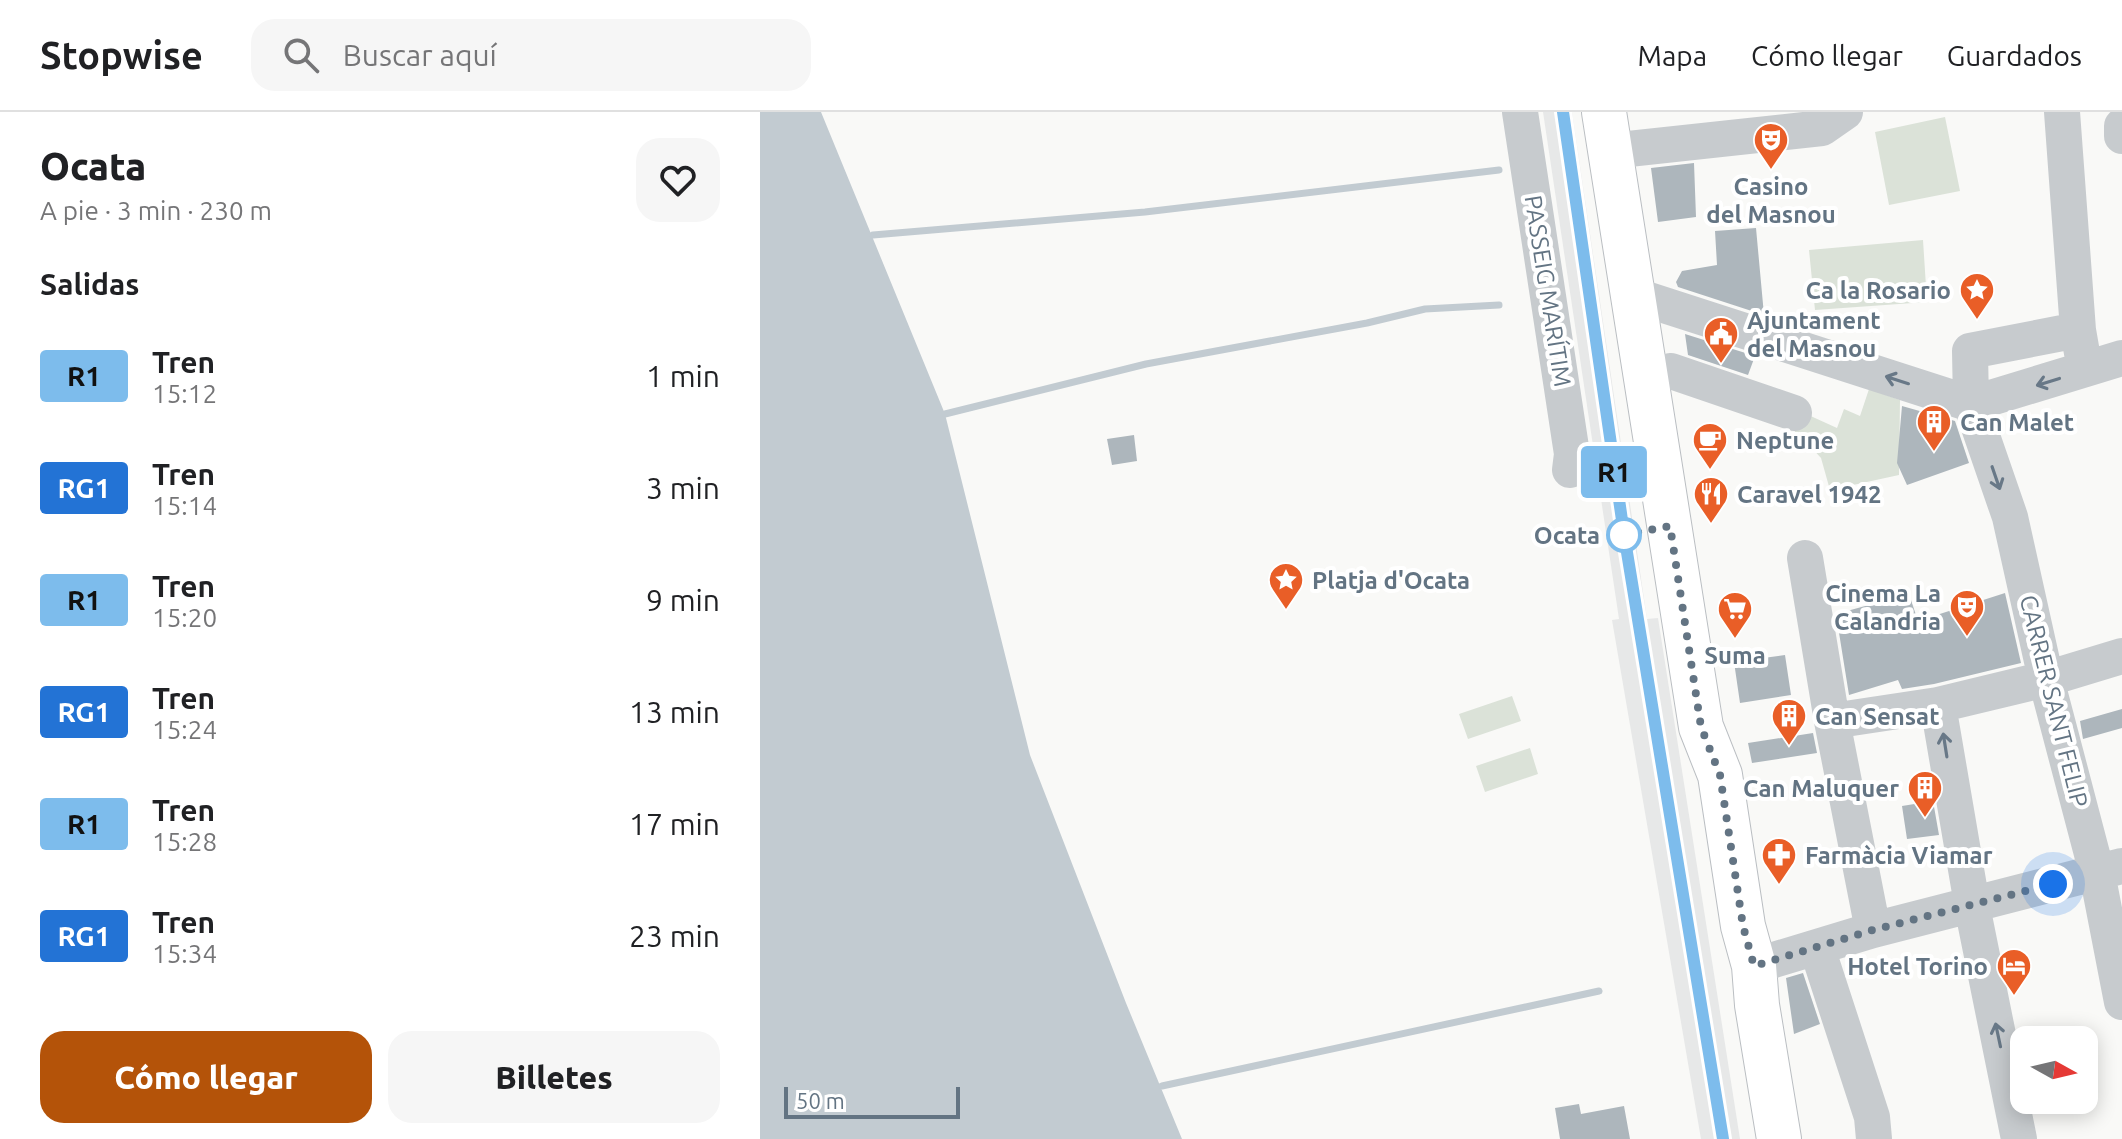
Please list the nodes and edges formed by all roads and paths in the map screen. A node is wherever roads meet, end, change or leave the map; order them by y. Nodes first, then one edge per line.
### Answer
1 (1520, 112) edge
2 (1845, 112) edge
3 (2062, 112) edge
4 (2122, 126) edge
5 (1607, 131) edge
6 (2122, 136) edge
7 (1633, 295) junction
8 (2122, 358) edge
9 (1671, 371) dead end
10 (1971, 404) junction
11 (1794, 413) dead end
12 (1570, 470) dead end
13 (1805, 558) dead end
14 (2122, 656) edge
15 (2046, 679) junction
16 (1938, 705) junction
17 (1832, 721) junction
18 (1701, 727) junction
19 (1694, 780) junction
20 (2109, 869) edge
21 (1972, 905) junction
22 (1873, 930) junction
23 (1817, 948) junction
24 (1754, 966) junction
25 (2122, 1002) edge
26 (1756, 1139) edge
27 (1779, 1139) edge
28 (1874, 1139) edge
29 (2019, 1139) edge

1 - 12 street, PASSEIG MARÍTIM
2 - 5 street
3 - 10 street, CARRER SANT FELIP
4 - 6 street
5 - 7 main road
10 -> 7 street
7 - 18 main road
8 -> 10 street
9 - 11 street
10 -> 15 street, CARRER SANT FELIP
13 - 17 street
14 - 15 street
15 - 16 street
15 - 20 street, CARRER SANT FELIP
16 - 17 street
21 -> 16 street
17 - 22 street
18 - 19 main road
18 - 24 main road
19 - 24 main road
19 - 26 main road
20 - 21 street
20 - 25 street, CARRER SANT FELIP
21 - 22 street
29 -> 21 street
22 - 23 street
23 - 24 street
23 - 28 street
24 - 27 main road

